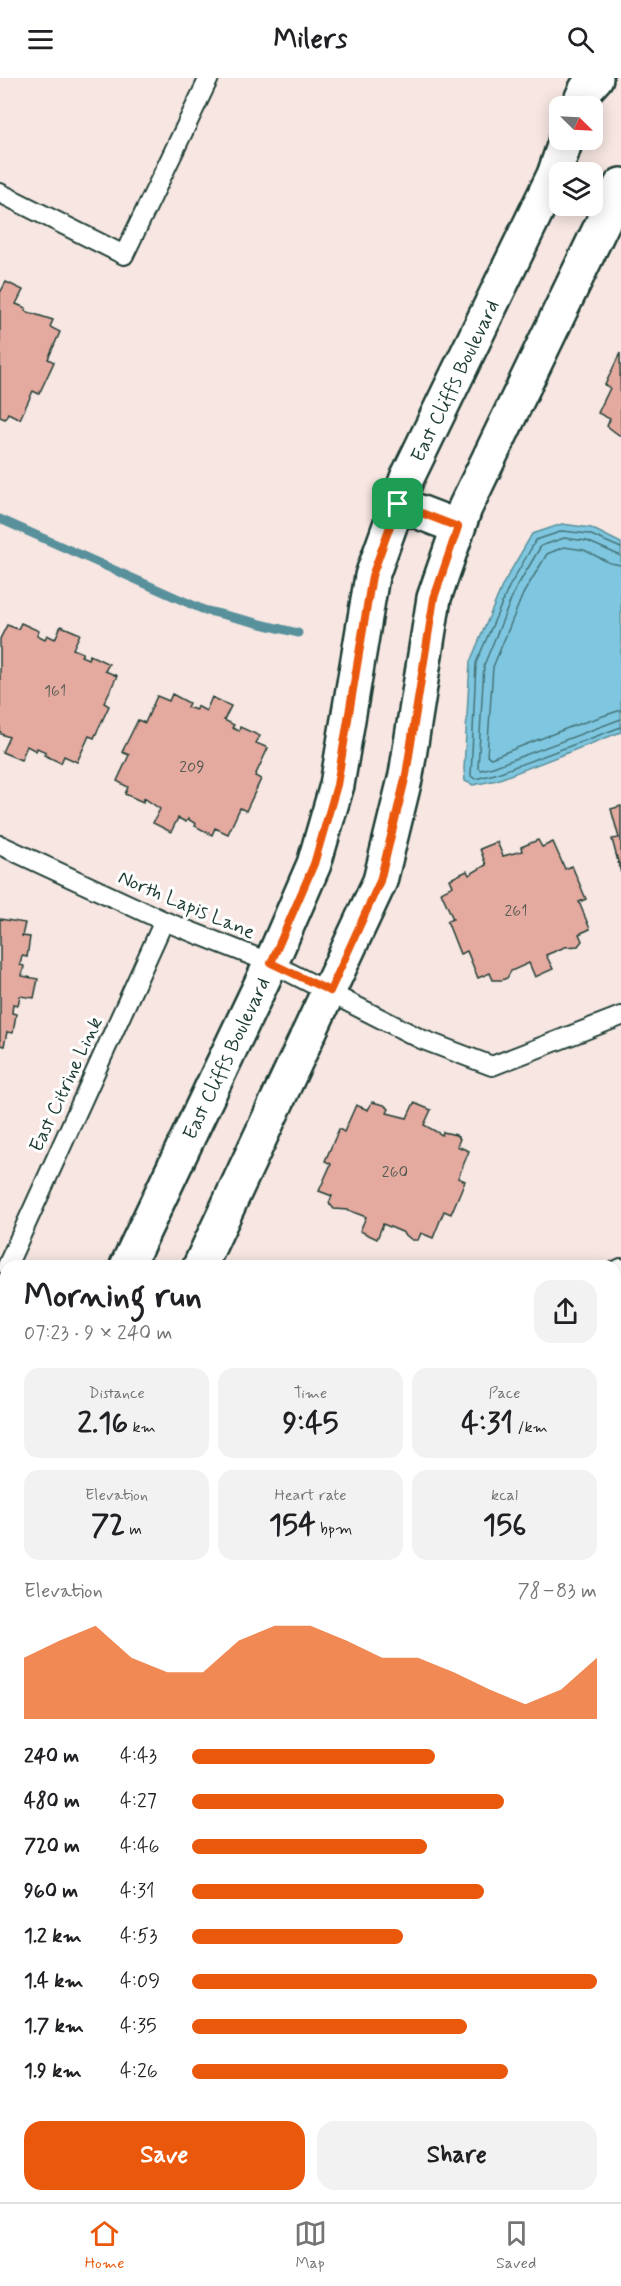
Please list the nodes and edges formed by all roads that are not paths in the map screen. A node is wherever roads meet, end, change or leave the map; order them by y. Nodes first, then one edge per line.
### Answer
1 (208, 78) edge
2 (596, 78) edge
3 (583, 96) edge
4 (549, 192) edge
5 (0, 193) edge
6 (612, 197) edge
7 (398, 504) junction
8 (458, 527) junction
9 (0, 844) edge
10 (164, 921) junction
11 (271, 963) junction
12 (330, 991) junction
13 (621, 1016) edge
14 (9, 1260) edge
15 (130, 1260) edge
16 (203, 1260) edge

1 - 5 lane
2 - 3 street
4 - 7 street, East Cliffs Boulevard
6 - 8 street
7 - 8 street
7 - 11 street, East Cliffs Boulevard
8 - 12 street
9 - 10 lane, North Lapis Lane
10 - 11 lane, North Lapis Lane
10 - 14 lane, East Citrine Link
11 - 12 lane, North Lapis Lane
11 - 15 street, East Cliffs Boulevard
12 - 13 lane, North Lapis Lane
12 - 16 street

